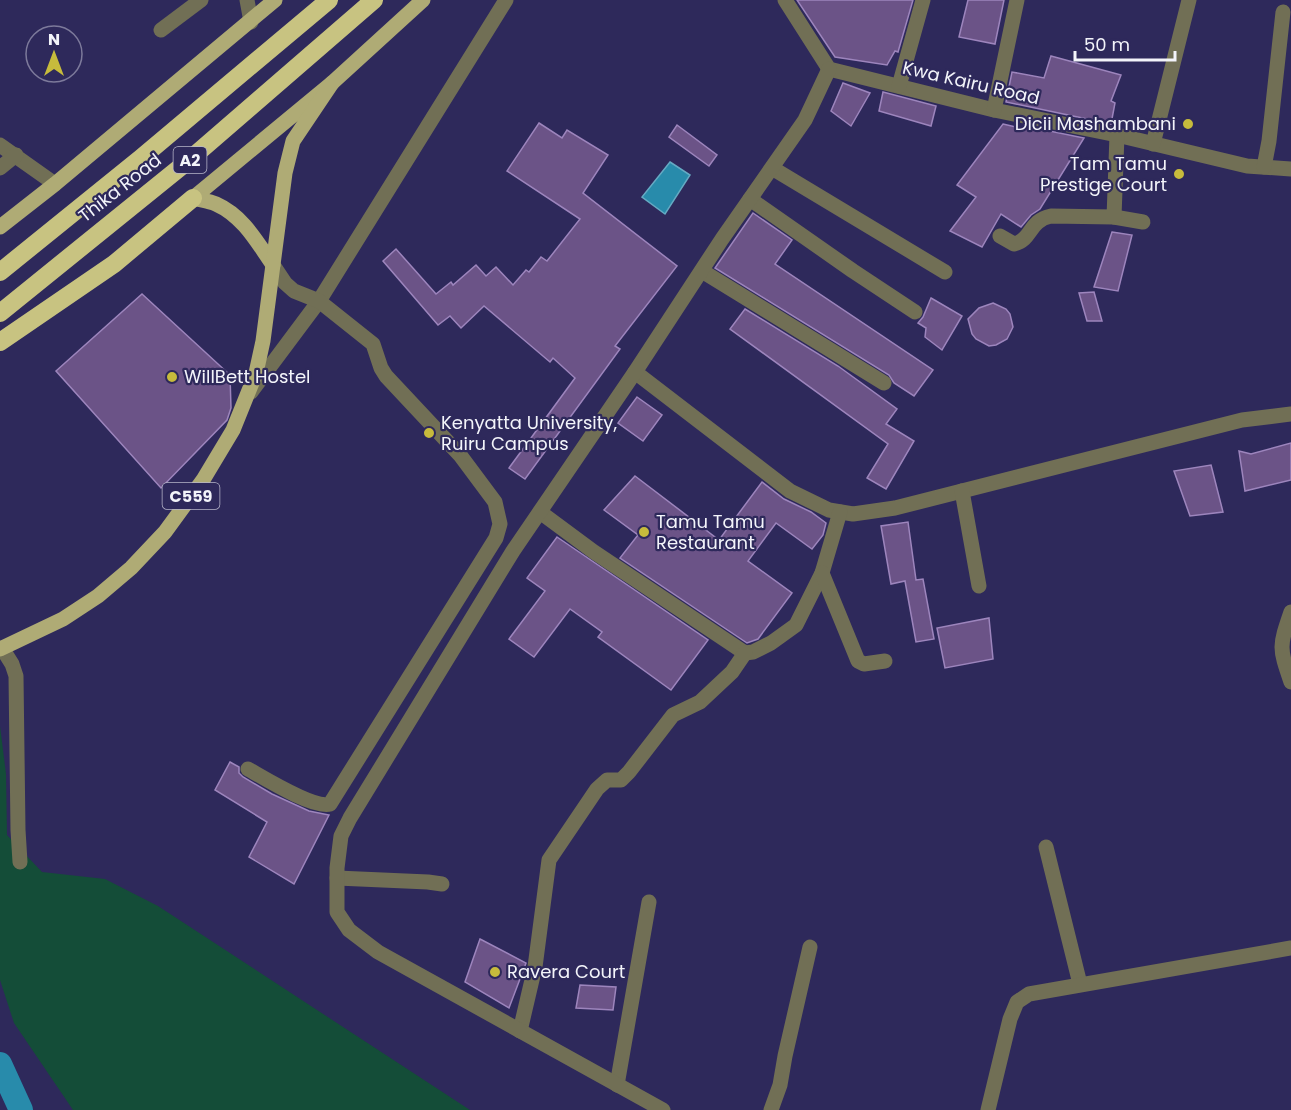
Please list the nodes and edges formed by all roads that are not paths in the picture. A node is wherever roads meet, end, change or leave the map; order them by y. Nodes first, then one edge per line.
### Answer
1 (201, 0) edge
2 (247, 0) edge
3 (275, 0) edge
4 (329, 0) edge
5 (374, 0) edge
6 (423, 0) edge
7 (506, 0) edge
8 (785, 0) edge
9 (923, 0) edge
10 (1017, 0) edge
11 (1189, 0) edge
12 (1283, 12) dead end
13 (250, 22) junction
14 (161, 30) dead end
15 (829, 69) junction
16 (332, 83) junction
17 (899, 86) junction
18 (994, 110) junction
19 (1117, 135) junction
20 (1153, 144) junction
21 (0, 146) edge
22 (16, 155) junction
23 (1264, 167) junction
24 (0, 168) edge
25 (772, 168) junction
26 (1291, 169) edge
27 (55, 184) junction
28 (193, 198) junction
29 (750, 199) junction
30 (1114, 217) junction
31 (1143, 222) dead end
32 (0, 227) edge
33 (1000, 236) dead end
34 (273, 265) junction
35 (702, 271) junction
36 (0, 272) edge
37 (945, 272) dead end
38 (319, 301) junction
39 (915, 312) dead end
40 (0, 313) edge
41 (0, 342) edge
42 (635, 372) junction
43 (884, 383) dead end
44 (246, 398) junction
45 (1291, 414) edge
46 (962, 491) junction
47 (540, 512) junction
48 (840, 512) junction
49 (822, 573) junction
50 (979, 585) dead end
51 (1291, 612) edge
52 (1, 649) edge
53 (745, 653) junction
54 (885, 661) dead end
55 (1291, 682) edge
56 (248, 769) dead end
57 (1046, 847) dead end
58 (20, 862) dead end
59 (337, 878) junction
60 (442, 884) dead end
61 (649, 902) dead end
62 (810, 947) dead end
63 (1291, 948) edge
64 (1080, 984) junction
65 (520, 1031) junction
66 (617, 1085) junction
67 (663, 1110) edge
68 (771, 1110) edge
69 (988, 1110) edge

1 - 14 street
2 - 13 street
3 - 13 main road
4 - 36 highway, Thika Road / A2
5 - 40 highway, Thika Road / A2
6 - 16 main road
7 - 38 street
8 - 15 street
9 - 17 street
10 - 18 street
11 - 20 street
12 - 23 street
13 - 27 main road
15 - 17 street, Kwa Kairu Road
15 - 25 street
16 - 28 main road
16 - 34 main road
17 - 18 street, Kwa Kairu Road
18 - 19 street, Kwa Kairu Road
19 - 20 street, Kwa Kairu Road
19 - 30 street
20 - 23 street, Kwa Kairu Road
21 - 22 street
22 - 24 street
22 - 27 street
23 - 26 street, Kwa Kairu Road
25 - 29 street
25 - 37 street
27 - 32 main road
28 - 34 main road
28 - 41 highway
29 - 35 street
29 - 39 street
30 - 31 street
30 - 33 street
34 - 38 street
34 - 44 main road, C559
35 - 42 street
35 - 43 street
38 - 44 street
38 - 56 street
42 - 47 street
42 - 48 street
44 - 52 main road, C559
45 - 46 street
46 - 48 street
46 - 50 street
47 - 53 street
47 - 59 street
48 - 49 street
49 - 53 street
49 - 54 street
51 - 55 street
52 - 58 street
53 - 65 street
57 - 64 street
59 - 60 street
59 - 65 street
61 - 66 street
62 - 68 street
63 - 64 street
64 - 69 street
65 - 66 street
66 - 67 street

